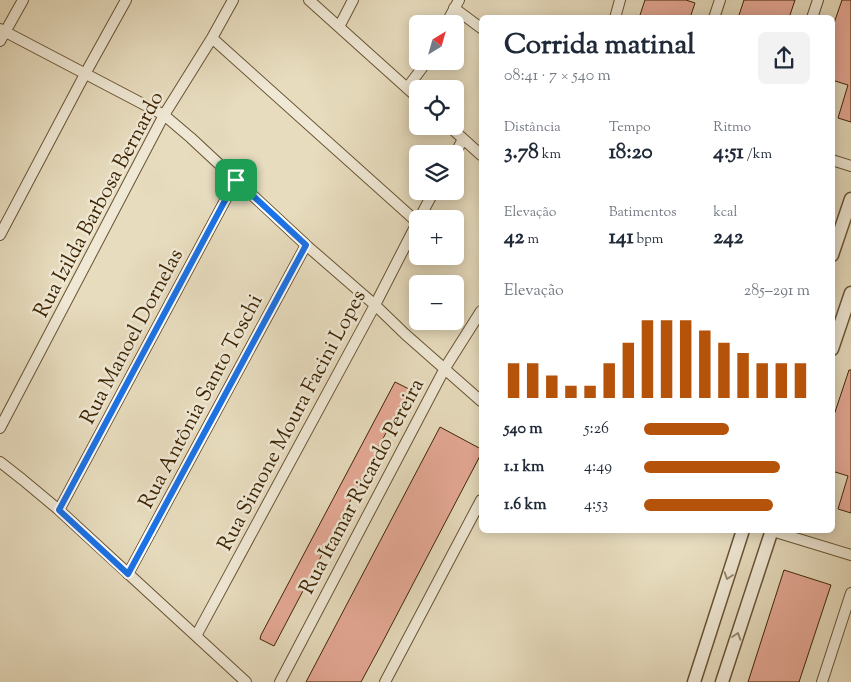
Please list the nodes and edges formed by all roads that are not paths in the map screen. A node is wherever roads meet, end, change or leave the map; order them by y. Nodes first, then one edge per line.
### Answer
1 (23, 0) edge
2 (126, 0) edge
3 (233, 0) edge
4 (309, 0) edge
5 (353, 0) edge
6 (620, 0) edge
7 (720, 0) edge
8 (818, 0) edge
9 (456, 4) edge
10 (616, 15) edge
11 (715, 15) edge
12 (813, 15) edge
13 (479, 26) edge
14 (339, 28) junction
15 (2, 34) edge
16 (212, 38) junction
17 (420, 70) edge
18 (85, 74) junction
19 (407, 88) joint
20 (164, 115) junction
21 (459, 135) edge
22 (463, 139) junction
23 (460, 145) edge
24 (479, 153) edge
25 (835, 161) edge
26 (851, 166) edge
27 (236, 180) junction
28 (851, 199) edge
29 (409, 213) edge
30 (0, 235) edge
31 (409, 239) edge
32 (306, 245) junction
33 (835, 246) edge
34 (851, 293) edge
35 (375, 305) junction
36 (479, 314) edge
37 (835, 340) edge
38 (445, 368) junction
39 (479, 399) edge
40 (0, 428) edge
41 (0, 462) edge
42 (479, 504) edge
43 (59, 510) junction
44 (742, 533) edge
45 (770, 533) edge
46 (781, 533) edge
47 (851, 554) edge
48 (128, 574) junction
49 (851, 593) edge
50 (196, 636) junction
51 (246, 682) edge
52 (280, 682) edge
53 (385, 682) edge
54 (694, 682) edge
55 (722, 682) edge
56 (822, 682) edge

1 - 15 street
2 - 18 street
3 - 16 street, Rua Izilda Barbosa Bernardo
4 - 14 street
5 - 14 street
6 - 10 street
7 - 11 street
8 - 12 street
9 - 13 street
14 - 19 street
15 - 18 street
16 - 20 street, Rua Izilda Barbosa Bernardo
16 - 29 street
17 - 19 street
18 - 20 street
18 - 30 street
20 - 27 street
20 - 40 street, Rua Izilda Barbosa Bernardo
21 - 22 street
22 - 23 street
22 - 24 street
25 - 26 street
27 - 32 street
27 - 43 street, Rua Manoel Dornelas
28 - 33 street
31 - 35 street, Rua Simone Moura Facini Lopes
32 - 35 street
32 - 48 street, Rua Antônia Santo Toschi
34 - 37 street
35 - 38 street
35 - 50 street, Rua Simone Moura Facini Lopes
36 - 38 street, Rua Itamar Ricardo Pereira
38 - 39 street
38 - 52 street, Rua Itamar Ricardo Pereira
41 - 43 street
42 - 53 street
43 - 48 street
44 -> 54 street
55 -> 45 street
46 - 47 street
48 - 50 street
49 - 56 street
50 - 51 street

